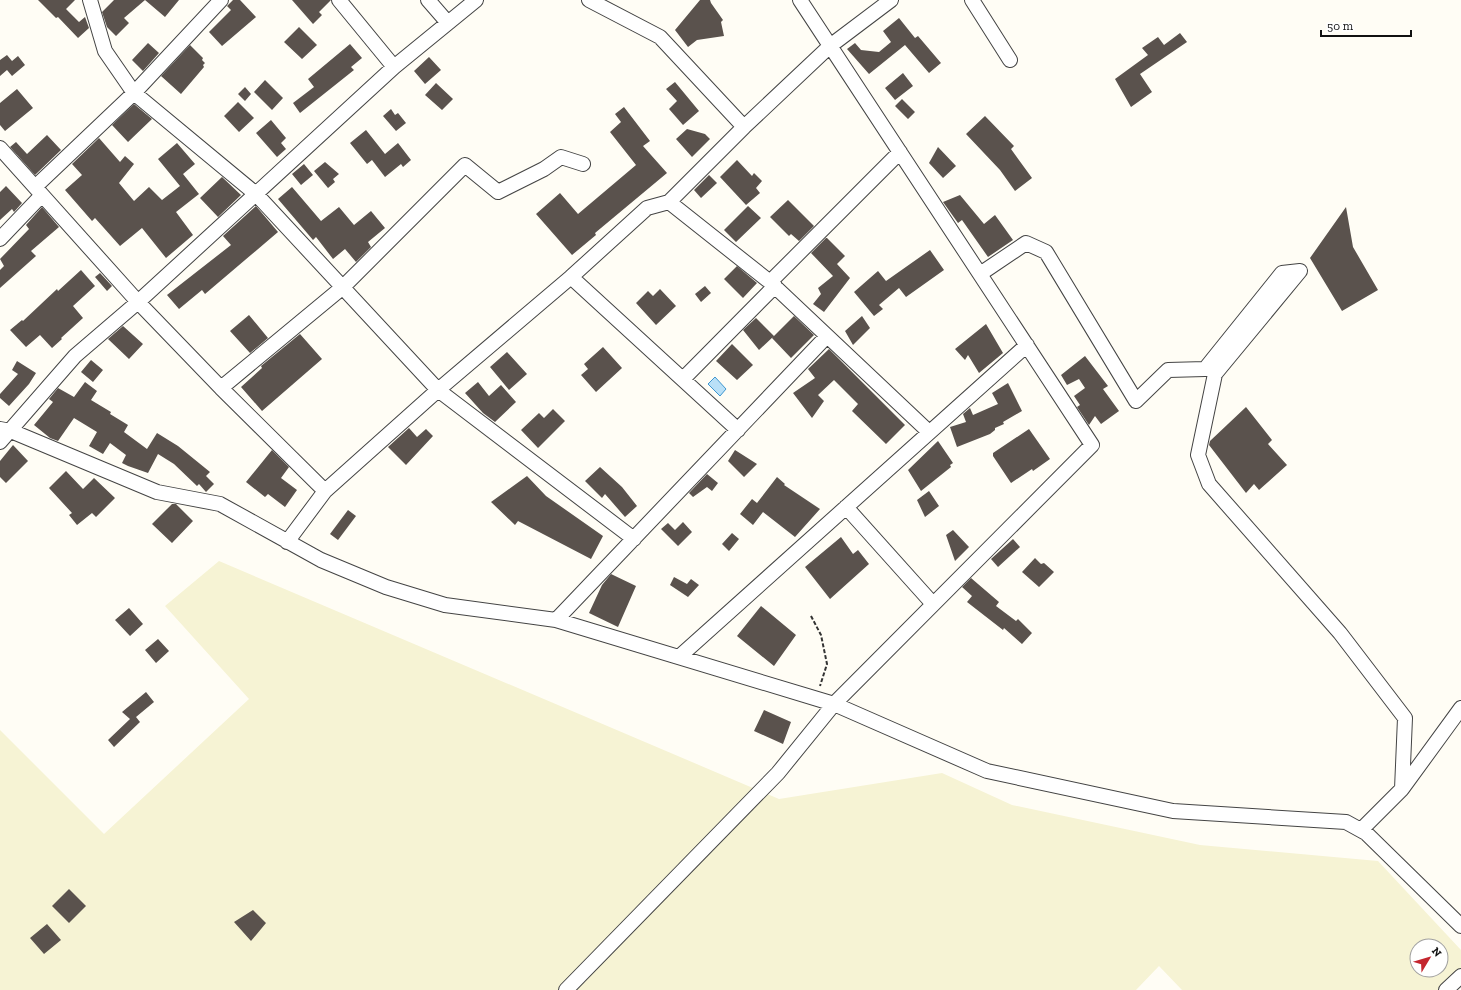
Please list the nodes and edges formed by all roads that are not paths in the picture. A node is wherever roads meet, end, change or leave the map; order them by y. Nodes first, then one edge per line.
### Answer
1 (90, 0) edge
2 (221, 0) edge
3 (338, 0) edge
4 (428, 0) edge
5 (476, 0) edge
6 (589, 0) edge
7 (800, 0) edge
8 (891, 0) edge
9 (972, 0) edge
10 (448, 23) junction
11 (830, 46) junction
12 (1010, 60) dead end
13 (394, 67) junction
14 (134, 93) junction
15 (744, 127) junction
16 (0, 148) edge
17 (900, 152) junction
18 (583, 164) dead end
19 (38, 191) junction
20 (256, 194) junction
21 (669, 202) junction
22 (0, 239) edge
23 (980, 274) junction
24 (571, 277) junction
25 (772, 284) junction
26 (343, 287) junction
27 (138, 302) junction
28 (827, 336) junction
29 (1026, 344) junction
30 (683, 379) junction
31 (221, 388) junction
32 (438, 390) junction
33 (5, 430) edge
34 (738, 430) junction
35 (929, 432) junction
36 (0, 442) edge
37 (325, 491) junction
38 (846, 507) junction
39 (634, 539) junction
40 (287, 542) junction
41 (933, 604) junction
42 (556, 620) junction
43 (679, 657) junction
44 (834, 704) junction
45 (1461, 708) edge
46 (1402, 789) junction
47 (1361, 830) junction
48 (1461, 926) edge
49 (1461, 976) edge
50 (566, 990) edge
51 (1446, 990) edge

1 - 14 street
2 - 14 street
3 - 13 street
4 - 10 street
5 - 10 street
6 - 15 street
7 - 11 street
8 - 11 street
9 - 12 street
10 - 13 street
11 - 15 street
11 - 17 street
13 - 20 street
14 - 19 street
14 - 20 street
15 - 21 street
16 - 19 street
17 - 23 street
17 - 25 street
18 - 26 street
19 - 22 street
19 - 27 street
20 - 26 street
20 - 27 street
21 - 24 street
21 - 25 street
23 - 29 street
23 - 46 street
24 - 30 street
24 - 32 street
25 - 28 street
25 - 30 street
26 - 31 street
26 - 32 street
27 - 31 street
27 - 33 street
28 - 34 street
28 - 35 street
29 - 35 street
29 - 41 street
30 - 34 street
31 - 37 street
32 - 37 street
32 - 39 street
33 - 36 street
33 - 40 street
34 - 39 street
35 - 38 street
37 - 40 street
38 - 41 street
38 - 43 street
39 - 42 street
40 - 42 street
41 - 44 street
42 - 43 street
43 - 44 street
44 - 47 street
44 - 50 street
45 - 46 street
46 - 47 street
47 - 48 street
49 - 51 street

